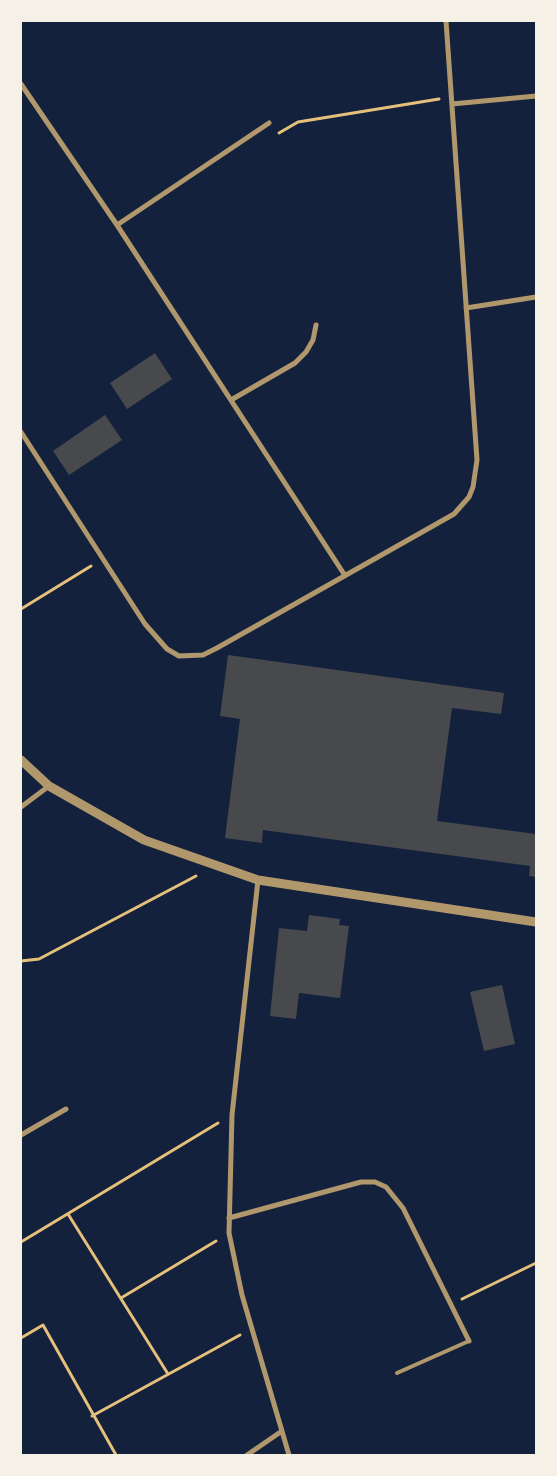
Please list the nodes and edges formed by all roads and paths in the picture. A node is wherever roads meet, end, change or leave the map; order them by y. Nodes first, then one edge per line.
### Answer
1 (446, 21) edge
2 (21, 84) edge
3 (536, 96) edge
4 (452, 97) junction
5 (452, 104) junction
6 (269, 123) dead end
7 (277, 135) dead end
8 (117, 225) junction
9 (536, 297) edge
10 (466, 308) junction
11 (316, 325) dead end
12 (231, 400) junction
13 (21, 432) edge
14 (103, 558) junction
15 (344, 574) junction
16 (21, 609) edge
17 (21, 760) edge
18 (48, 786) junction
19 (21, 807) edge
20 (217, 865) junction
21 (258, 880) junction
22 (536, 922) edge
23 (21, 961) edge
24 (66, 1109) dead end
25 (232, 1115) junction
26 (21, 1134) edge
27 (68, 1214) junction
28 (229, 1218) junction
29 (229, 1233) junction
30 (21, 1242) edge
31 (536, 1264) edge
32 (121, 1298) junction
33 (451, 1304) junction
34 (252, 1329) junction
35 (21, 1338) edge
36 (469, 1341) joint
37 (398, 1373) dead end
38 (168, 1374) junction
39 (92, 1416) junction
40 (282, 1431) junction
41 (116, 1455) edge
42 (247, 1455) edge
43 (289, 1455) edge

1 - 4 street
2 - 8 street
3 - 5 street
4 - 5 street
4 - 7 path
5 - 10 street
6 - 8 street
8 - 12 street
9 - 10 street
10 - 15 street
11 - 12 street
12 - 15 street
13 - 14 street
14 - 15 street
14 - 16 path
17 - 18 street
18 - 19 street
18 - 20 street
20 - 21 street
20 - 23 path
21 - 22 street
21 - 25 street
24 - 26 street
25 - 27 path
25 - 28 street
27 - 30 path
27 - 32 path
28 - 29 street
28 - 33 street
29 - 32 path
29 - 34 street
31 - 33 path
32 - 38 path
33 - 36 street
34 - 38 path
34 - 40 street
35 - 39 path
36 - 37 lane
38 - 39 path
39 - 41 path
40 - 42 street
40 - 43 street

